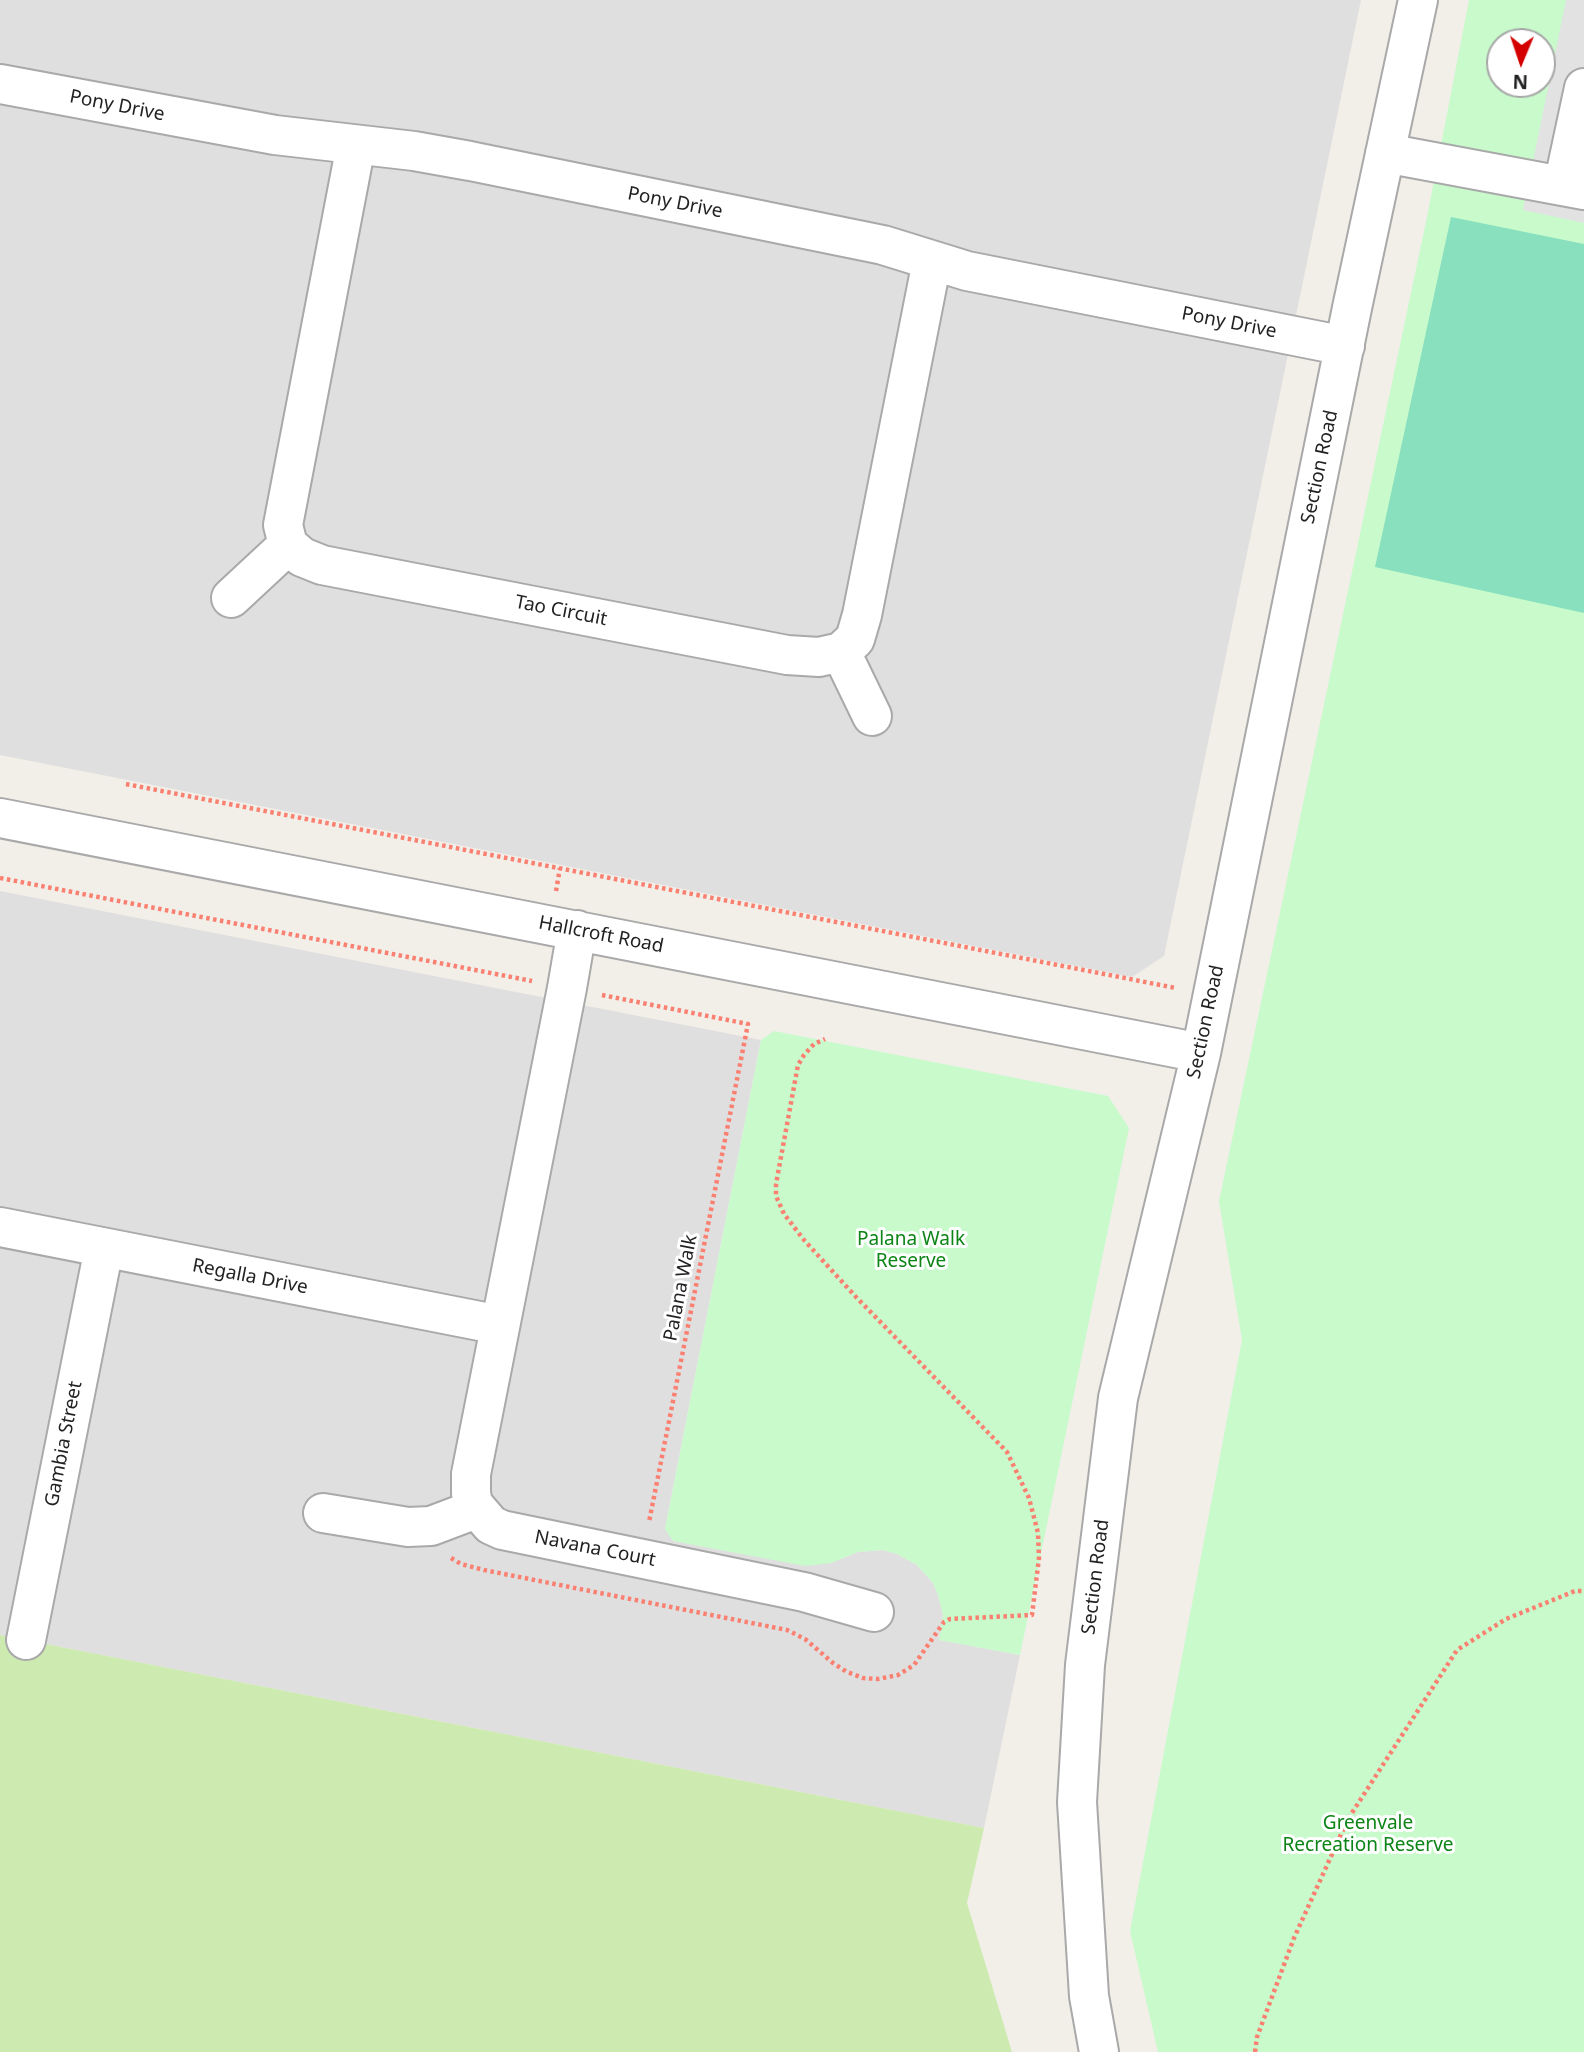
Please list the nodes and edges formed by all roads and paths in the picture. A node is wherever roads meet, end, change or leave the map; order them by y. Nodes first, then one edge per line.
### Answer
1 (1418, 0) edge
2 (0, 84) edge
3 (1584, 88) edge
4 (356, 145) junction
5 (1385, 153) junction
6 (1573, 188) edge
7 (932, 261) junction
8 (1345, 346) junction
9 (288, 545) junction
10 (231, 598) dead end
11 (841, 652) junction
12 (872, 716) dead end
13 (126, 784) dead end
14 (0, 818) edge
15 (0, 878) edge
16 (577, 930) junction
17 (567, 988) junction
18 (1213, 994) junction
19 (825, 1039) dead end
20 (1201, 1053) junction
21 (0, 1227) edge
22 (104, 1248) junction
23 (500, 1325) junction
24 (476, 1509) junction
25 (323, 1513) dead end
26 (431, 1526) junction
27 (642, 1558) junction
28 (1584, 1591) edge
29 (874, 1612) dead end
30 (26, 1640) dead end
31 (1099, 2052) edge
32 (1255, 2052) edge

1 - 5 street, Section Road
2 - 4 street, Pony Drive
3 - 6 street
4 - 7 street, Pony Drive
4 - 9 street
5 - 6 street
5 - 8 street, Section Road
7 - 8 street, Pony Drive
7 - 11 street
8 - 18 street, Section Road
9 - 10 street
9 - 11 street, Tao Circuit
11 - 12 street
13 - 18 path
14 - 16 street, Hallcroft Road
15 - 17 path
16 - 17 street
16 - 20 street, Hallcroft Road
17 - 23 street
17 - 27 path, Palana Walk
18 - 20 street, Section Road
19 - 26 path
20 - 31 street, Section Road
21 - 22 street, Regalla Drive
22 - 23 street, Regalla Drive
22 - 30 street, Gambia Street
23 - 24 street
24 - 26 street
24 - 27 street, Navana Court
25 - 26 street
27 - 29 street, Navana Court
28 - 32 path

